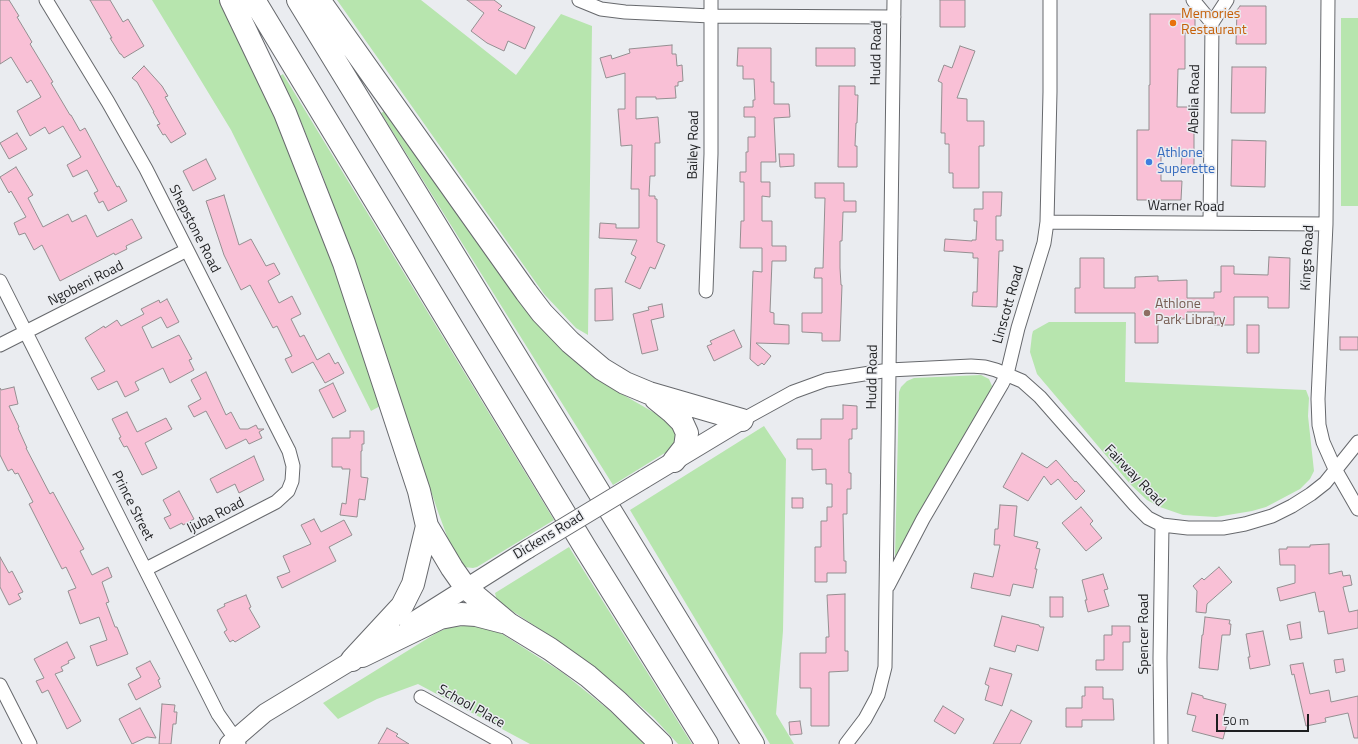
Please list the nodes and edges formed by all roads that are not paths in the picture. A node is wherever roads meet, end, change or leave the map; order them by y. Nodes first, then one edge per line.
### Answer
1 (46, 0) edge
2 (231, 0) edge
3 (254, 0) edge
4 (298, 0) edge
5 (319, 0) edge
6 (579, 0) edge
7 (711, 0) edge
8 (894, 0) edge
9 (1050, 0) edge
10 (1193, 0) edge
11 (1227, 0) edge
12 (1328, 0) edge
13 (711, 16) junction
14 (894, 17) junction
15 (1212, 23) junction
16 (1047, 222) junction
17 (1210, 224) junction
18 (1326, 224) junction
19 (187, 250) junction
20 (0, 281) edge
21 (706, 291) dead end
22 (26, 332) junction
23 (0, 345) edge
24 (889, 370) junction
25 (1007, 374) junction
26 (649, 393) junction
27 (742, 420) junction
28 (1358, 442) edge
29 (674, 461) junction
30 (1335, 469) junction
31 (292, 481) joint
32 (1358, 509) edge
33 (1162, 525) junction
34 (427, 526) junction
35 (146, 569) junction
36 (466, 588) junction
37 (887, 588) junction
38 (509, 624) junction
39 (352, 660) junction
40 (1, 688) edge
41 (421, 697) dead end
42 (234, 742) edge
43 (30, 744) edge
44 (505, 744) edge
45 (661, 744) edge
46 (707, 744) edge
47 (753, 744) edge
48 (846, 744) edge
49 (1161, 744) edge

1 - 19 street, Shepstone Road
2 - 34 highway
3 - 46 highway
4 - 47 highway
5 - 26 highway
6 - 13 street
7 - 13 street, Bailey Road
8 - 14 street, Hudd Road
9 - 16 street, Linscott Road
10 - 15 street
11 - 15 street
12 - 18 street, Kings Road
13 - 14 street
13 - 21 street, Bailey Road
14 - 24 street, Hudd Road
15 - 17 street, Abelia Road
16 - 17 street, Warner Road
16 - 25 street, Linscott Road
17 - 18 street, Warner Road
18 - 30 street, Kings Road
19 - 22 street, Ngobeni Road
19 - 31 street, Shepstone Road
20 - 22 street, Prince Street
22 - 23 street, Ngobeni Road
22 - 35 street, Prince Street
24 - 25 street, Fairway Road
24 - 27 street, Dickens Road
24 - 37 street, Hudd Road
25 - 33 street, Fairway Road
25 - 37 street, Linscott Road
26 - 27 highway
26 - 29 highway
27 - 29 street, Dickens Road
28 - 30 street, Fairway Road
29 - 36 street, Dickens Road, bridge
30 - 32 street, Kings Road
30 - 33 street, Fairway Road
31 - 35 street, Ijuba Road
33 - 49 street, Spencer Road
34 - 36 highway
34 - 39 highway
35 - 42 street, Prince Street
36 - 38 highway
36 - 39 street, Dickens Road
37 - 48 street, Hudd Road
38 - 39 highway
38 - 45 highway
39 - 42 street, Dickens Road
40 - 43 street
41 - 44 street, School Place

